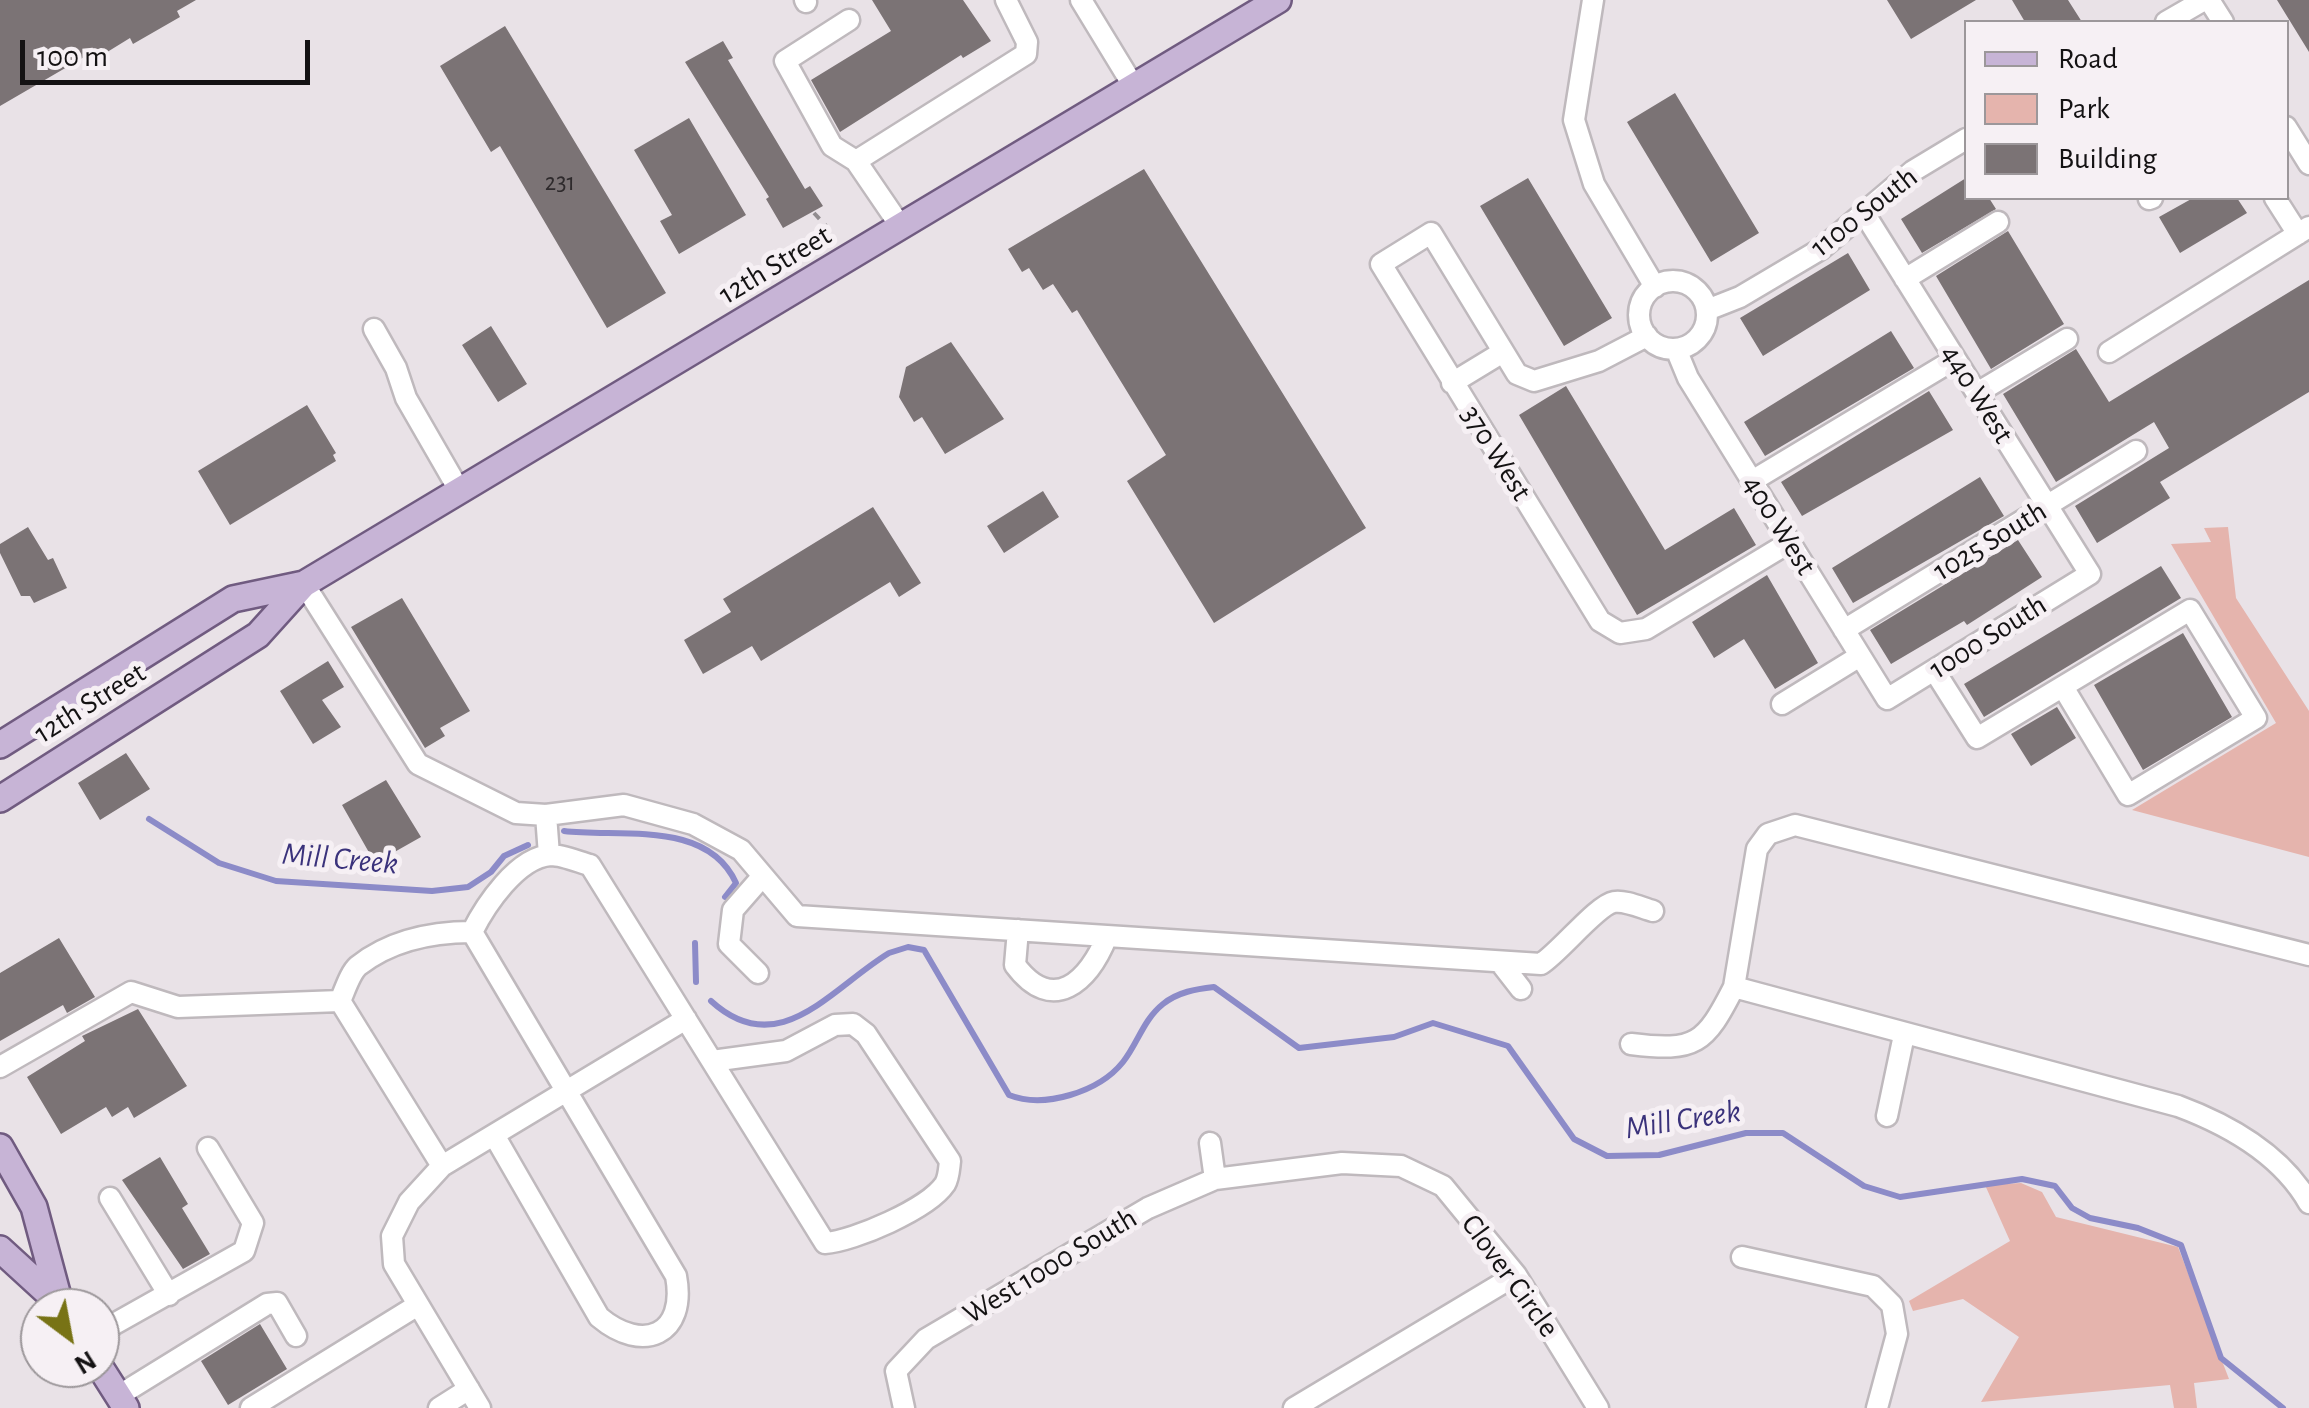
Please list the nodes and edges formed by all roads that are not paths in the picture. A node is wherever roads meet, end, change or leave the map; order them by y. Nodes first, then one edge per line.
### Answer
1 (1006, 0) edge
2 (1082, 0) edge
3 (1278, 0) edge
4 (1593, 0) edge
5 (2206, 0) edge
6 (849, 20) dead end
7 (2170, 20) edge
8 (1134, 86) junction
9 (2289, 132) edge
10 (1964, 140) edge
11 (856, 161) junction
12 (2309, 164) edge
13 (2277, 200) edge
14 (1864, 213) junction
15 (1998, 222) dead end
16 (901, 228) junction
17 (2303, 230) edge
18 (1905, 279) junction
19 (1655, 287) junction
20 (1707, 310) junction
21 (374, 329) dead end
22 (1646, 336) junction
23 (2067, 339) dead end
24 (1676, 349) junction
25 (1502, 352) junction
26 (2109, 352) dead end
27 (1955, 359) junction
28 (1452, 382) junction
29 (1977, 393) junction
30 (2136, 452) dead end
31 (1752, 481) junction
32 (459, 490) junction
33 (2047, 506) junction
34 (1790, 542) junction
35 (2090, 574) joint
36 (304, 584) junction
37 (1844, 630) junction
38 (1860, 656) junction
39 (1934, 670) junction
40 (2062, 687) junction
41 (1887, 699) joint
42 (1782, 704) dead end
43 (0, 745) edge
44 (0, 799) edge
45 (546, 814) junction
46 (549, 855) junction
47 (761, 878) junction
48 (1653, 911) dead end
49 (1018, 930) junction
50 (472, 932) junction
51 (1107, 936) junction
52 (2309, 955) edge
53 (1500, 962) junction
54 (758, 973) dead end
55 (1734, 988) junction
56 (1521, 990) dead end
57 (340, 1000) junction
58 (686, 1019) junction
59 (1904, 1035) junction
60 (1631, 1044) dead end
61 (712, 1062) junction
62 (0, 1067) edge
63 (566, 1091) junction
64 (1887, 1116) dead end
65 (494, 1135) junction
66 (1210, 1143) dead end
67 (0, 1147) edge
68 (208, 1148) dead end
69 (442, 1166) junction
70 (1401, 1166) joint
71 (1215, 1179) junction
72 (2303, 1180) edge
73 (110, 1198) dead end
74 (2309, 1203) edge
75 (0, 1249) edge
76 (1742, 1257) dead end
77 (1516, 1275) junction
78 (42, 1288) edge
79 (56, 1288) edge
80 (169, 1295) junction
81 (418, 1304) junction
82 (120, 1321) edge
83 (296, 1336) dead end
84 (475, 1399) edge
85 (122, 1402) edge
86 (251, 1408) edge
87 (439, 1408) edge
88 (904, 1408) edge
89 (1294, 1408) edge
90 (1598, 1408) edge
91 (1877, 1408) edge

1 - 11 street
2 - 8 street
3 - 8 main road, 12th Street
4 - 19 street
5 - 7 street
6 - 11 street
8 - 16 main road, 12th Street
9 - 12 street
10 - 14 street, 1100 South
11 - 16 street
13 - 17 street
14 - 18 street, 440 West
14 - 20 street, 1100 South
15 - 18 street
16 - 32 main road, 12th Street
17 - 26 street
18 - 27 street, 440 West
19 - 20 street
19 - 22 street
20 - 24 street
21 - 32 street
22 - 24 street
22 - 25 street
23 - 29 street
24 - 31 street, 400 West
25 - 28 street
25 - 28 street, 370 West
27 - 29 street, 440 West
27 - 31 street
28 - 34 street, 370 West
29 - 33 street, 440 West
30 - 33 street, 1025 South
31 - 34 street, 400 West
32 - 36 main road, 12th Street
33 - 35 street, 440 West
33 - 37 street, 1025 South
34 - 37 street, 400 West
35 - 39 street, 1000 South
36 - 43 main road, 12th Street
36 - 44 main road, 12th Street
36 - 45 street
37 - 38 street, 400 West
38 - 41 street, 400 West
38 - 42 street
39 - 40 street
39 - 41 street, 1000 South
40 - 40 street
45 - 46 street
45 - 47 street
46 - 50 street
46 - 58 street
47 - 49 street
47 - 54 street
48 - 53 street
49 - 51 street
49 - 51 street
50 - 57 street
50 - 63 street
51 - 53 street
52 - 55 street
53 - 56 street
55 - 59 street
55 - 60 street
57 - 62 street
57 - 69 street
58 - 61 street
58 - 63 street
59 - 64 street
59 - 72 street
61 - 61 street
63 - 65 street
63 - 65 street
65 - 69 street
66 - 71 street
67 - 79 main road
68 - 80 street
69 - 81 street
70 - 71 street, West 1000 South
70 - 77 street, Clover Circle
71 - 88 street, West 1000 South
72 - 74 street
73 - 80 street
75 - 78 main road
76 - 91 street
77 - 89 street
77 - 90 street, Clover Circle
80 - 82 street
81 - 84 street
81 - 86 street
83 - 85 street
84 - 87 street

